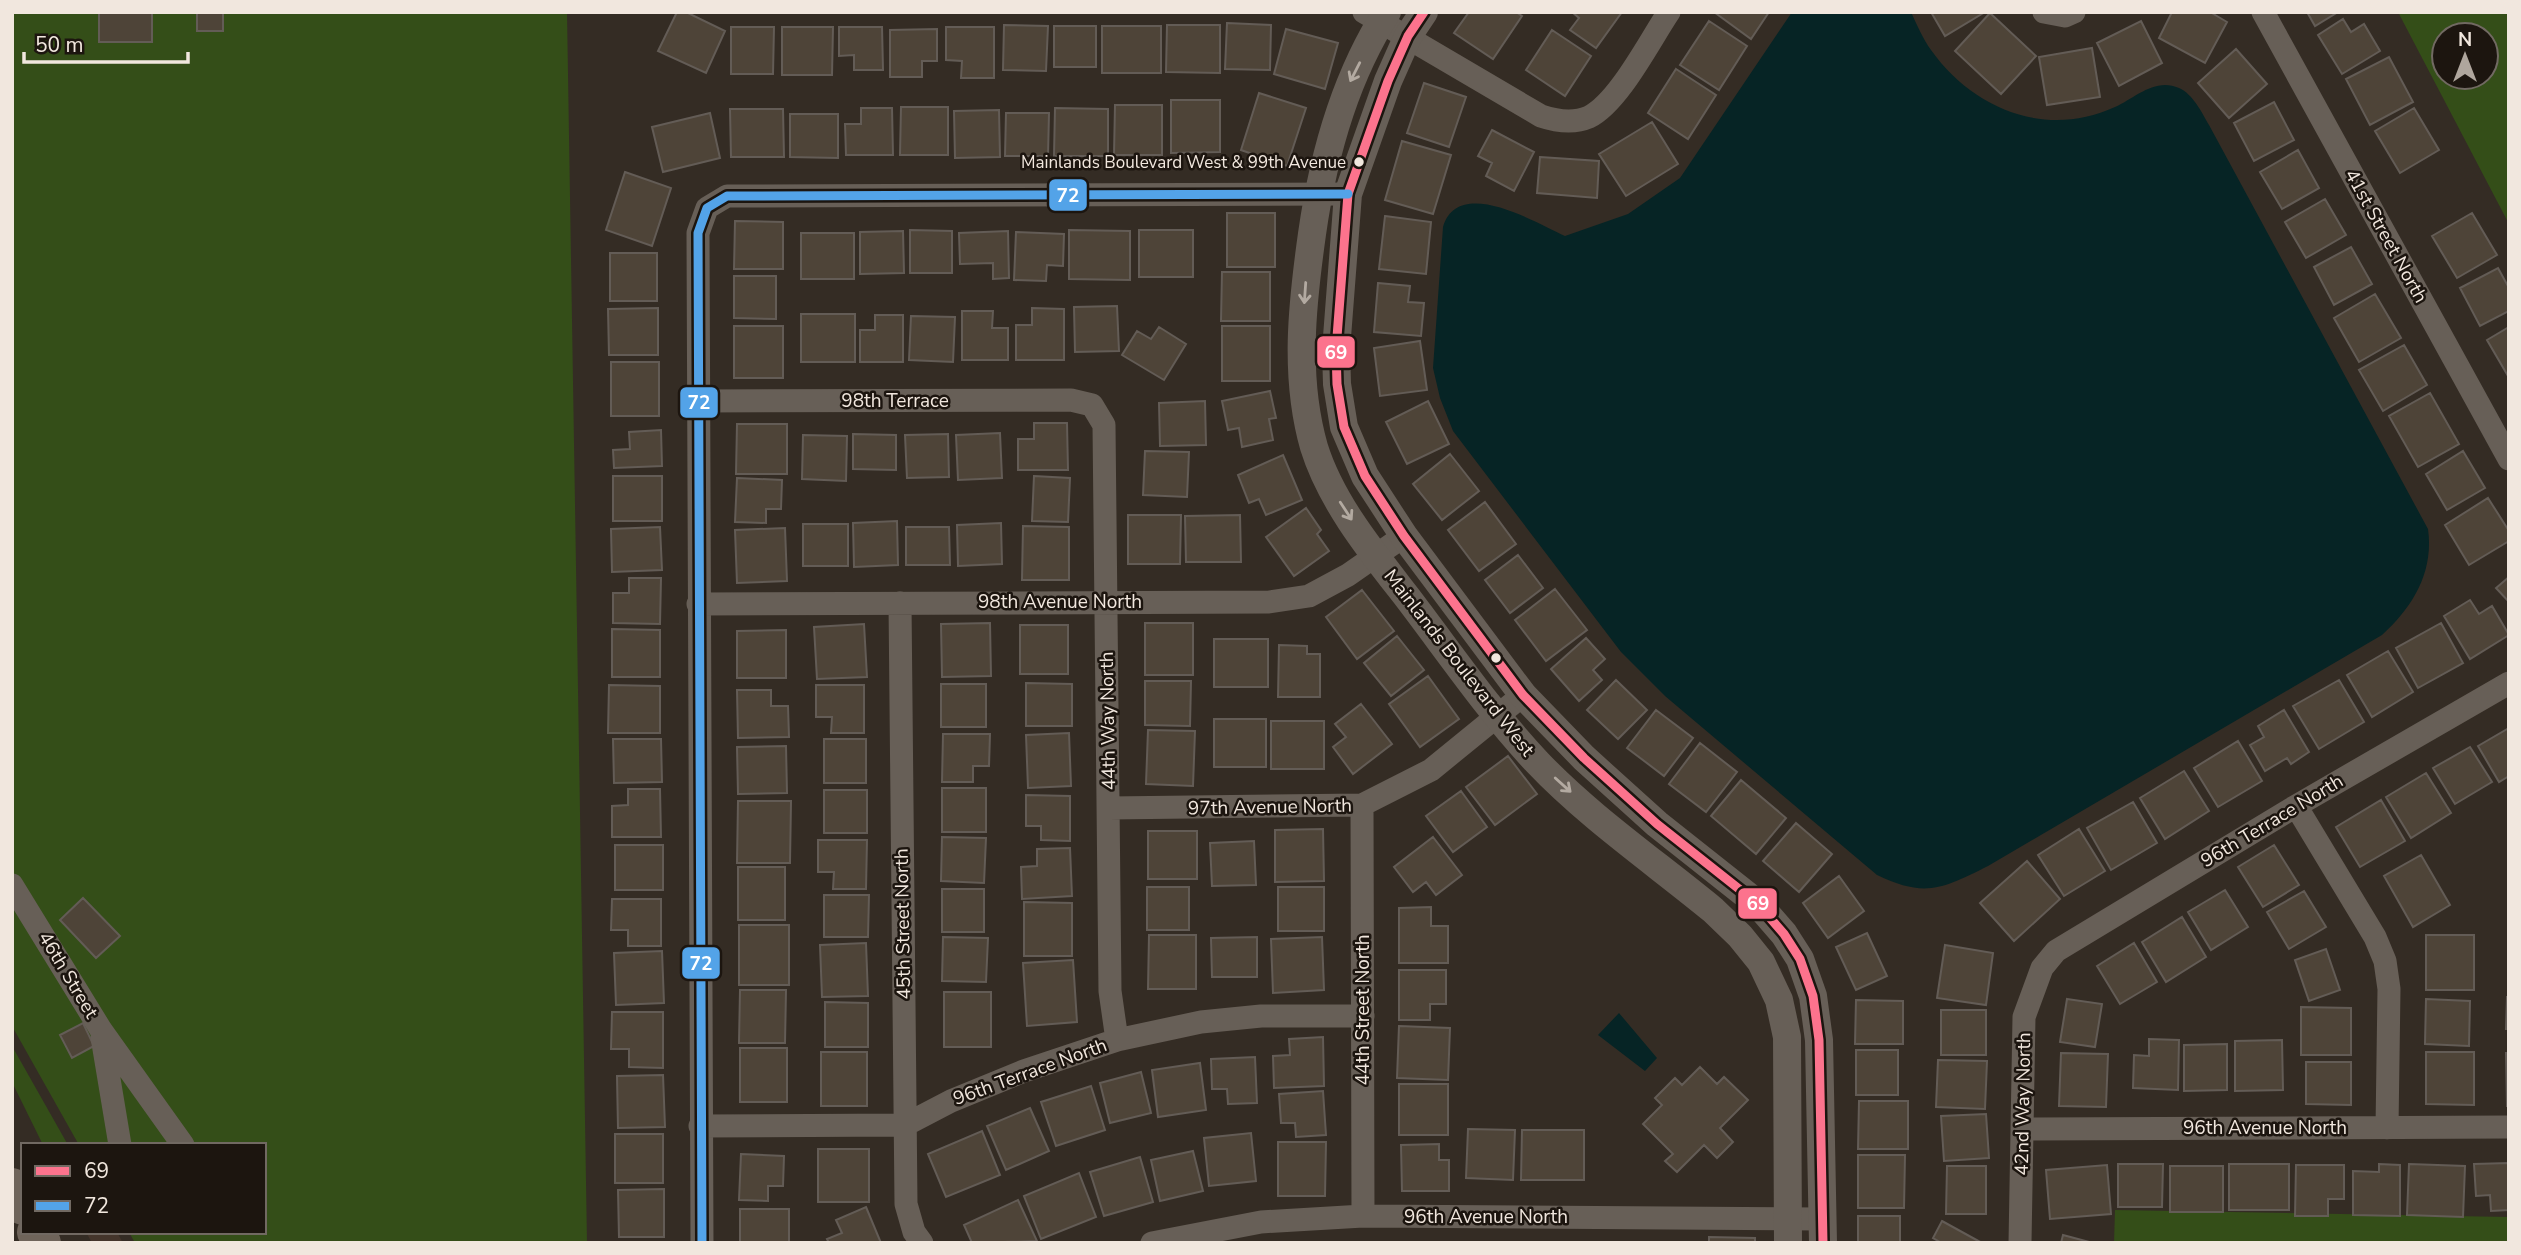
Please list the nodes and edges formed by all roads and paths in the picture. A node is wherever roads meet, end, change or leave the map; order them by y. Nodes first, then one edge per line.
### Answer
1 (1424, 12) edge
2 (1669, 12) edge
3 (2044, 12) edge
4 (2074, 12) edge
5 (2263, 12) edge
6 (1377, 16) edge
7 (1408, 36) junction
8 (1318, 194) junction
9 (1348, 194) junction
10 (698, 401) junction
11 (1091, 405) joint
12 (2509, 459) edge
13 (1404, 536) junction
14 (1375, 556) junction
15 (1106, 601) junction
16 (900, 603) junction
17 (698, 604) junction
18 (2509, 683) edge
19 (1523, 695) junction
20 (1497, 716) junction
21 (1362, 805) junction
22 (2296, 806) junction
23 (1109, 808) junction
24 (12, 885) edge
25 (2042, 968) joint
26 (1363, 1016) junction
27 (101, 1030) junction
28 (1117, 1040) junction
29 (905, 1125) junction
30 (700, 1126) junction
31 (2387, 1128) junction
32 (2509, 1128) edge
33 (2022, 1129) junction
34 (120, 1143) edge
35 (182, 1143) edge
36 (12, 1187) edge
37 (21, 1203) edge
38 (1363, 1216) junction
39 (1787, 1231) edge
40 (1822, 1231) edge
41 (702, 1243) edge
42 (922, 1243) edge
43 (1152, 1243) edge
44 (2020, 1243) edge

1 - 7 street, Mainlands Boulevard West
2 - 7 street
3 - 4 street
5 - 12 street, 41st Street North
6 - 7 street
6 -> 8 street, Mainlands Boulevard West
7 - 9 street, Mainlands Boulevard West
8 - 9 street
8 - 10 street
8 -> 14 street, Mainlands Boulevard West
9 - 13 street, Mainlands Boulevard West
10 - 11 street, 98th Terrace
10 - 17 street
11 - 15 street, 44th Way North
13 - 14 street, 98th Avenue North
13 - 19 street, Mainlands Boulevard West
14 - 15 street, 98th Avenue North
14 - 20 street, Mainlands Boulevard West
15 - 16 street, 98th Avenue North
15 - 23 street, 44th Way North
16 - 17 street, 98th Avenue North
16 - 29 street, 45th Street North
17 - 30 street
18 - 22 street, 96th Terrace North
19 - 20 street, 97th Avenue North
19 - 40 street, Mainlands Boulevard West
20 - 21 street, 97th Avenue North
20 -> 39 street, Mainlands Boulevard West
21 - 23 street, 97th Avenue North
21 - 26 street, 44th Street North
22 - 25 street, 96th Terrace North
22 - 31 street
23 - 28 street, 44th Way North
24 - 27 street, 46th Street
25 - 33 street, 42nd Way North
26 - 28 street, 96th Terrace North
26 - 38 street, 44th Street North
27 - 34 street, 46th Street
27 - 35 street, 46th Street
28 - 29 street, 96th Terrace North
29 - 30 street, 96th Terrace North
29 - 42 street, 45th Street North
30 - 41 street
31 - 32 street, 96th Avenue North
31 - 33 street, 96th Avenue North
33 - 44 street, 42nd Way North
36 - 37 highway
38 - 39 street, 96th Avenue North
38 - 43 street, 96th Avenue North
39 - 40 street, 96th Avenue North

